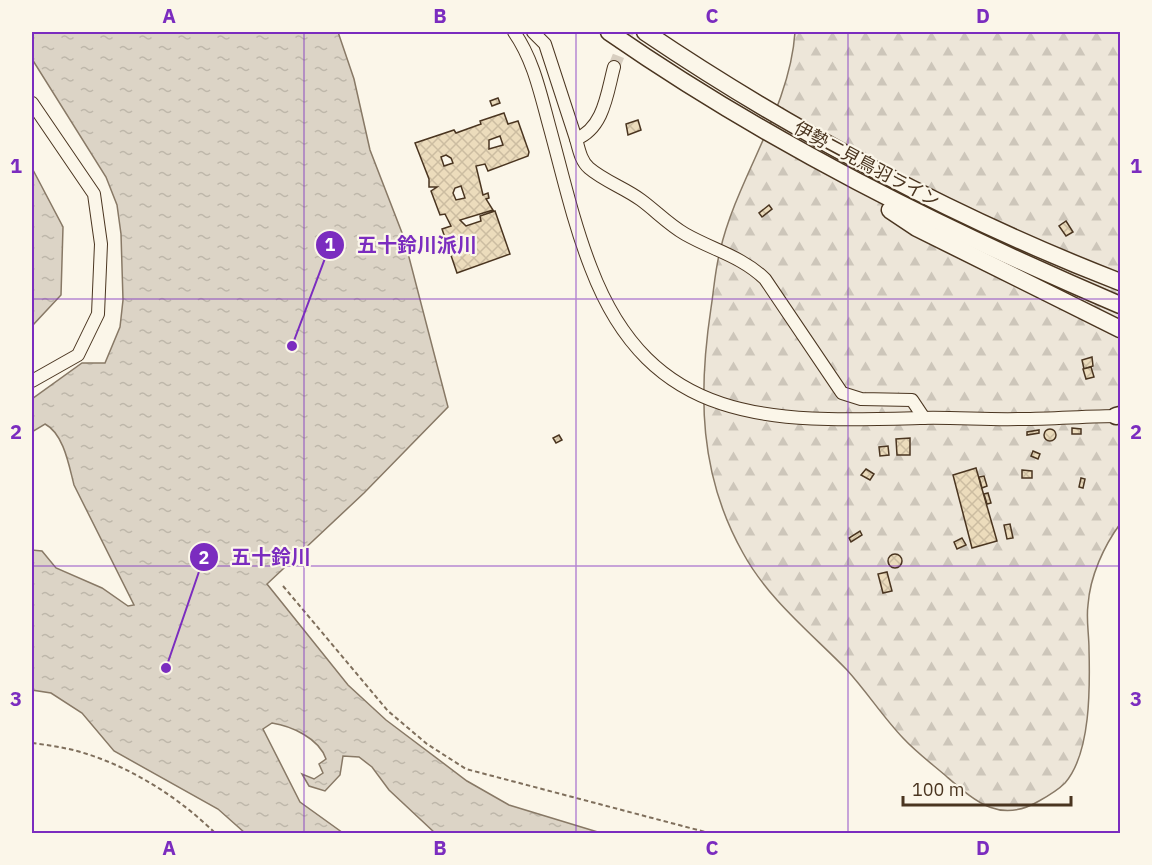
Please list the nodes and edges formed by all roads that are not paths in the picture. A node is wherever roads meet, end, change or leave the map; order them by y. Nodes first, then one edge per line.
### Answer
1 (514, 32) edge
2 (533, 32) edge
3 (609, 32) edge
4 (645, 32) edge
5 (614, 67) tunnel mouth
6 (32, 103) edge
7 (576, 140) junction
8 (816, 160) junction
9 (1011, 235) junction
10 (1120, 273) edge
11 (1120, 282) edge
12 (1120, 305) edge
13 (1120, 329) edge
14 (32, 381) edge
15 (1119, 416) edge
16 (924, 418) junction

1 - 16 street
2 - 7 street
3 - 8 main road, 伊勢二見鳥羽ライン
4 - 9 main road, 伊勢二見鳥羽ライン
5 - 7 street
6 - 14 street
7 - 16 street
8 - 12 main road, 伊勢二見鳥羽ライン
8 - 13 main road
9 - 10 main road
9 - 11 main road, 伊勢二見鳥羽ライン
15 - 16 street

